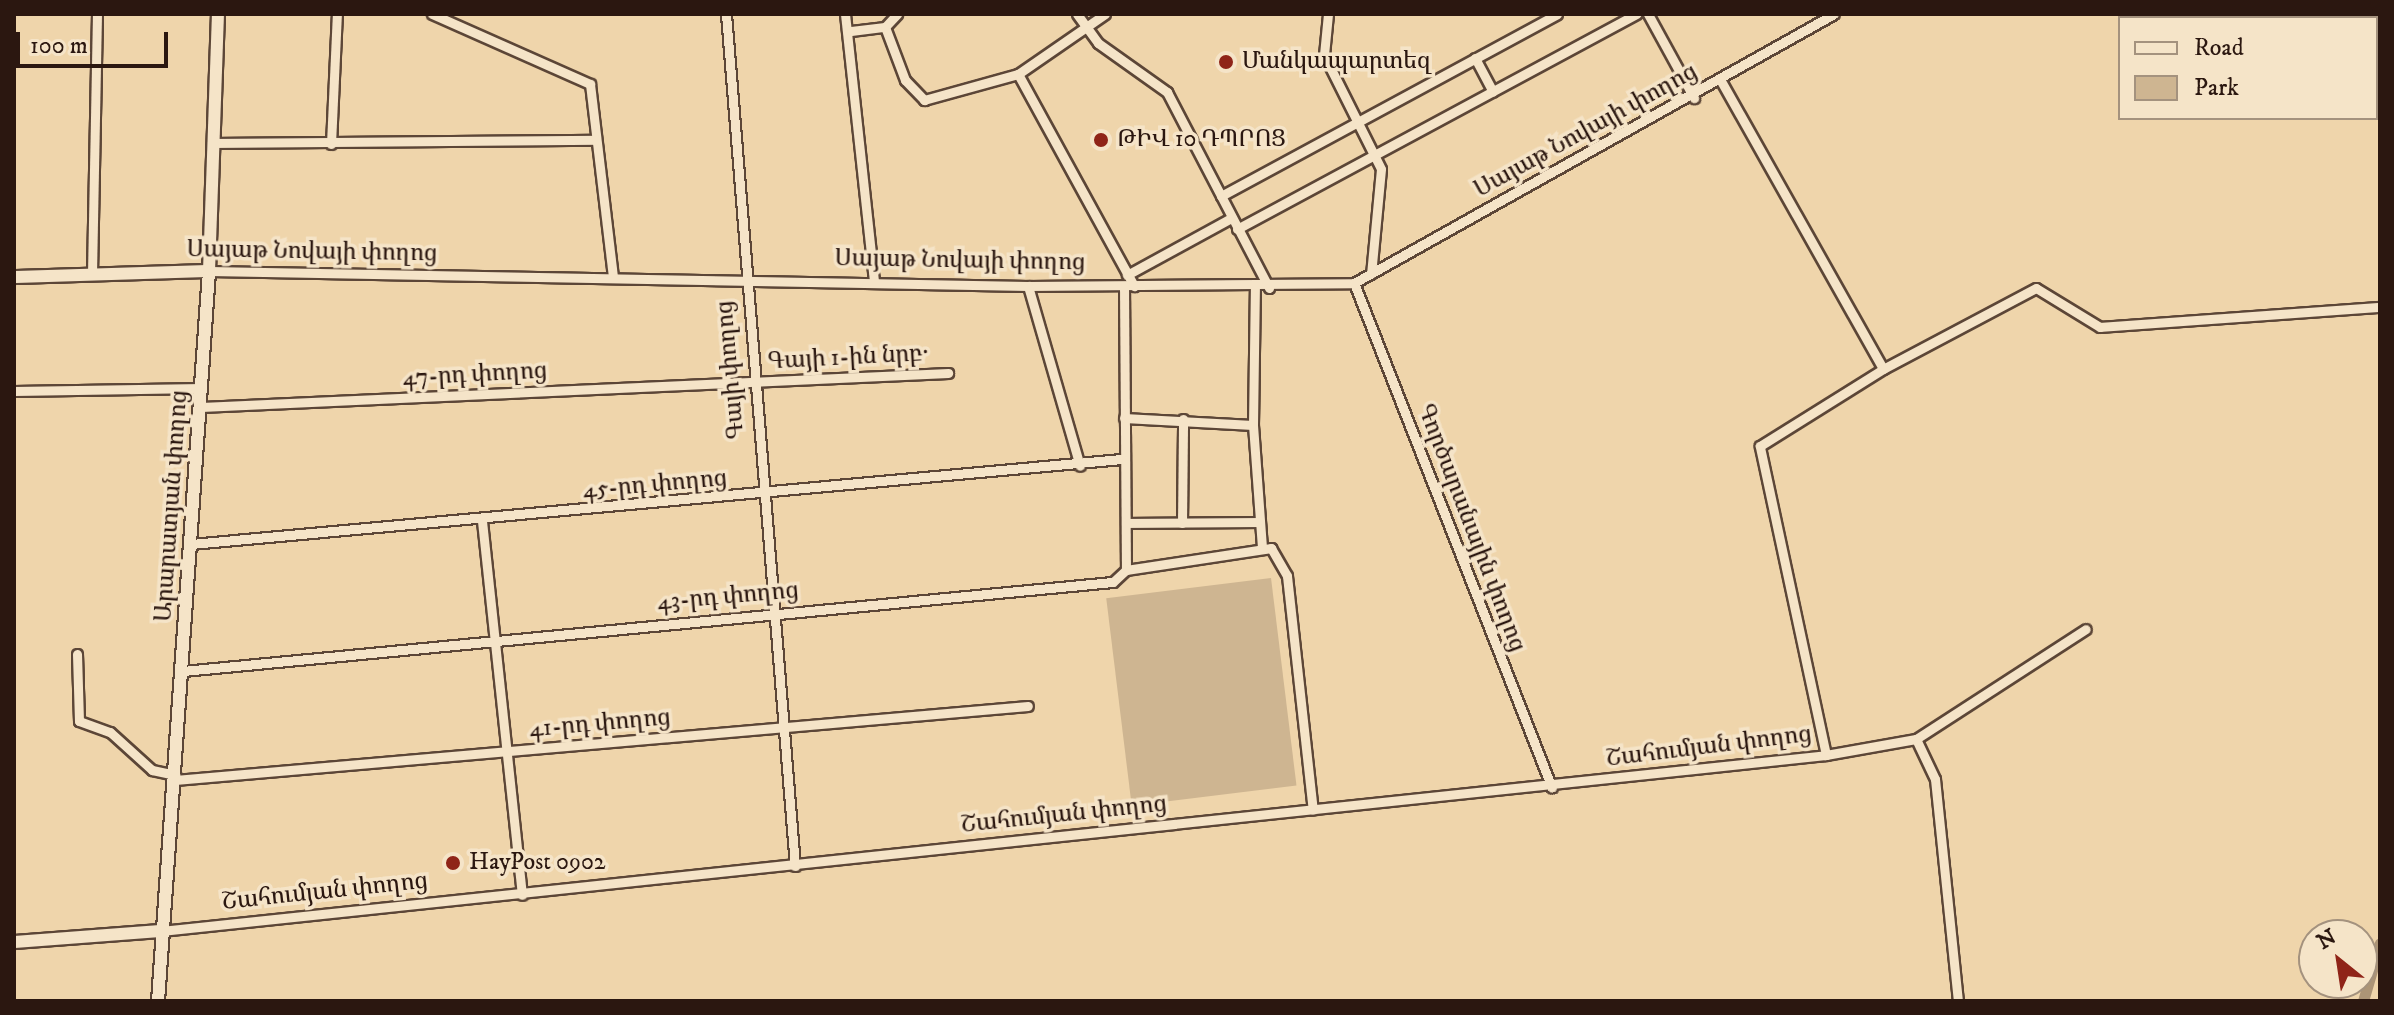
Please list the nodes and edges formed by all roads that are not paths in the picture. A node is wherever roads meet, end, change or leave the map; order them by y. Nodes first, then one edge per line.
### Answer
1 (97, 14) edge
2 (218, 14) edge
3 (337, 14) edge
4 (432, 14) edge
5 (726, 14) edge
6 (845, 14) edge
7 (897, 14) edge
8 (1077, 14) edge
9 (1105, 14) edge
10 (1328, 14) edge
11 (1557, 14) edge
12 (1637, 14) edge
13 (1648, 14) edge
14 (1834, 14) edge
15 (885, 27) junction
16 (1083, 29) junction
17 (851, 31) junction
18 (1475, 58) junction
19 (1018, 74) junction
20 (1721, 81) junction
21 (1493, 92) junction
22 (1694, 98) junction
23 (1354, 124) junction
24 (596, 140) junction
25 (215, 143) junction
26 (331, 144) junction
27 (1374, 156) junction
28 (1221, 196) junction
29 (1231, 218) junction
30 (1237, 229) junction
31 (209, 271) junction
32 (92, 274) junction
33 (1371, 274) junction
34 (1127, 275) junction
35 (14, 277) edge
36 (613, 278) junction
37 (743, 278) junction
38 (874, 280) junction
39 (1354, 283) junction
40 (1028, 286) junction
41 (1129, 286) junction
42 (1255, 288) junction
43 (1269, 288) junction
44 (2380, 307) edge
45 (1883, 369) junction
46 (948, 373) dead end
47 (750, 383) junction
48 (202, 388) junction
49 (14, 391) edge
50 (201, 407) junction
51 (1124, 418) junction
52 (1183, 419) junction
53 (1253, 425) junction
54 (1122, 459) junction
55 (1080, 466) junction
56 (763, 495) junction
57 (482, 521) junction
58 (1257, 522) junction
59 (1126, 523) junction
60 (1182, 523) junction
61 (191, 544) junction
62 (1266, 549) junction
63 (1126, 570) junction
64 (771, 613) junction
65 (2086, 629) dead end
66 (492, 640) junction
67 (77, 654) dead end
68 (183, 671) junction
69 (1028, 706) dead end
70 (782, 727) junction
71 (1916, 739) junction
72 (505, 753) junction
73 (1826, 755) junction
74 (175, 777) junction
75 (1552, 788) junction
76 (1313, 810) junction
77 (795, 866) junction
78 (522, 895) junction
79 (161, 931) junction
80 (14, 942) edge
81 (158, 1001) edge
82 (1958, 1001) edge

1 - 32 street
2 - 25 main road, Արարատյան փողոց
3 - 26 street
4 - 24 street
5 - 37 street, Գայի փողոց
6 - 17 street
7 - 15 street
8 - 16 street
9 - 16 street
10 - 23 street
11 - 18 street
12 - 21 street
13 - 22 street
14 - 20 street, Սայաթ Նովայի փողոց
15 - 17 street
15 - 19 street
16 - 19 street
16 - 28 street
17 - 38 street
18 - 21 street
18 - 23 street
19 - 34 street
20 - 22 street, Սայաթ Նովայի փողոց
20 - 45 street
21 - 27 street
22 - 33 street, Սայաթ Նովայի փողոց
23 - 27 street
23 - 28 street
24 - 26 street
24 - 36 street
25 - 26 street
25 - 31 main road, Արարատյան փողոց
27 - 30 street
27 - 33 street
28 - 29 street
29 - 30 street
29 - 34 street
30 - 43 street
31 - 32 main road, Սայաթ Նովայի փողոց
31 - 36 street, Սայաթ Նովայի փողոց
31 - 48 main road, Արարատյան փողոց
32 - 35 main road, Սայաթ Նովայի փողոց
33 - 39 street, Սայաթ Նովայի փողոց
34 - 41 street
36 - 37 street, Սայաթ Նովայի փողոց
37 - 38 street, Սայաթ Նովայի փողոց
37 - 47 street, Գայի փողոց
38 - 40 street, Սայաթ Նովայի փողոց
39 - 43 street, Սայաթ Նովայի փողոց
39 - 75 street, Գործարանային փողոց
40 - 41 street, Սայաթ Նովայի փողոց
40 - 55 street
41 - 42 street, Սայաթ Նովայի փողոց
41 - 51 street
42 - 43 street, Սայաթ Նովայի փողոց
42 - 53 street
44 - 45 street
45 - 73 street
46 - 47 street, Գայի 1-ին նրբ․
47 - 50 street, 47-րդ փողոց
47 - 56 street, Գայի փողոց
48 - 49 street
48 - 50 main road, Արարատյան փողոց
50 - 61 main road, Արարատյան փողոց
51 - 52 street
51 - 54 street
52 - 53 street
52 - 60 street
53 - 58 street
54 - 55 street, 45-րդ փողոց
54 - 59 street
55 - 56 street, 45-րդ փողոց
56 - 57 street, 45-րդ փողոց
56 - 64 street, Գայի փողոց
57 - 61 street, 45-րդ փողոց
57 - 66 street
58 - 60 street
58 - 62 street
59 - 60 street
59 - 63 street
61 - 68 main road, Արարատյան փողոց
62 - 63 street, 43-րդ փողոց
62 - 76 street
63 - 64 street, 43-րդ փողոց
64 - 66 street, 43-րդ փողոց
64 - 70 street, Գայի փողոց
65 - 71 street, Շահումյան փողոց
66 - 68 street, 43-րդ փողոց
66 - 72 street
67 - 74 street
68 - 74 main road, Արարատյան փողոց
69 - 70 street, 41-րդ փողոց
70 - 72 street, 41-րդ փողոց
70 - 77 street, Գայի փողոց
71 - 73 street, Շահումյան փողոց
71 - 82 street
72 - 74 street, 41-րդ փողոց
72 - 78 street
73 - 75 street, Շահումյան փողոց
74 - 79 main road, Արարատյան փողոց
75 - 76 street, Շահումյան փողոց
76 - 77 street, Շահումյան փողոց
77 - 78 street, Շահումյան փողոց
78 - 79 street, Շահումյան փողոց
79 - 80 main road, Շահումյան փողոց
79 - 81 main road, Արարատյան փողոց

